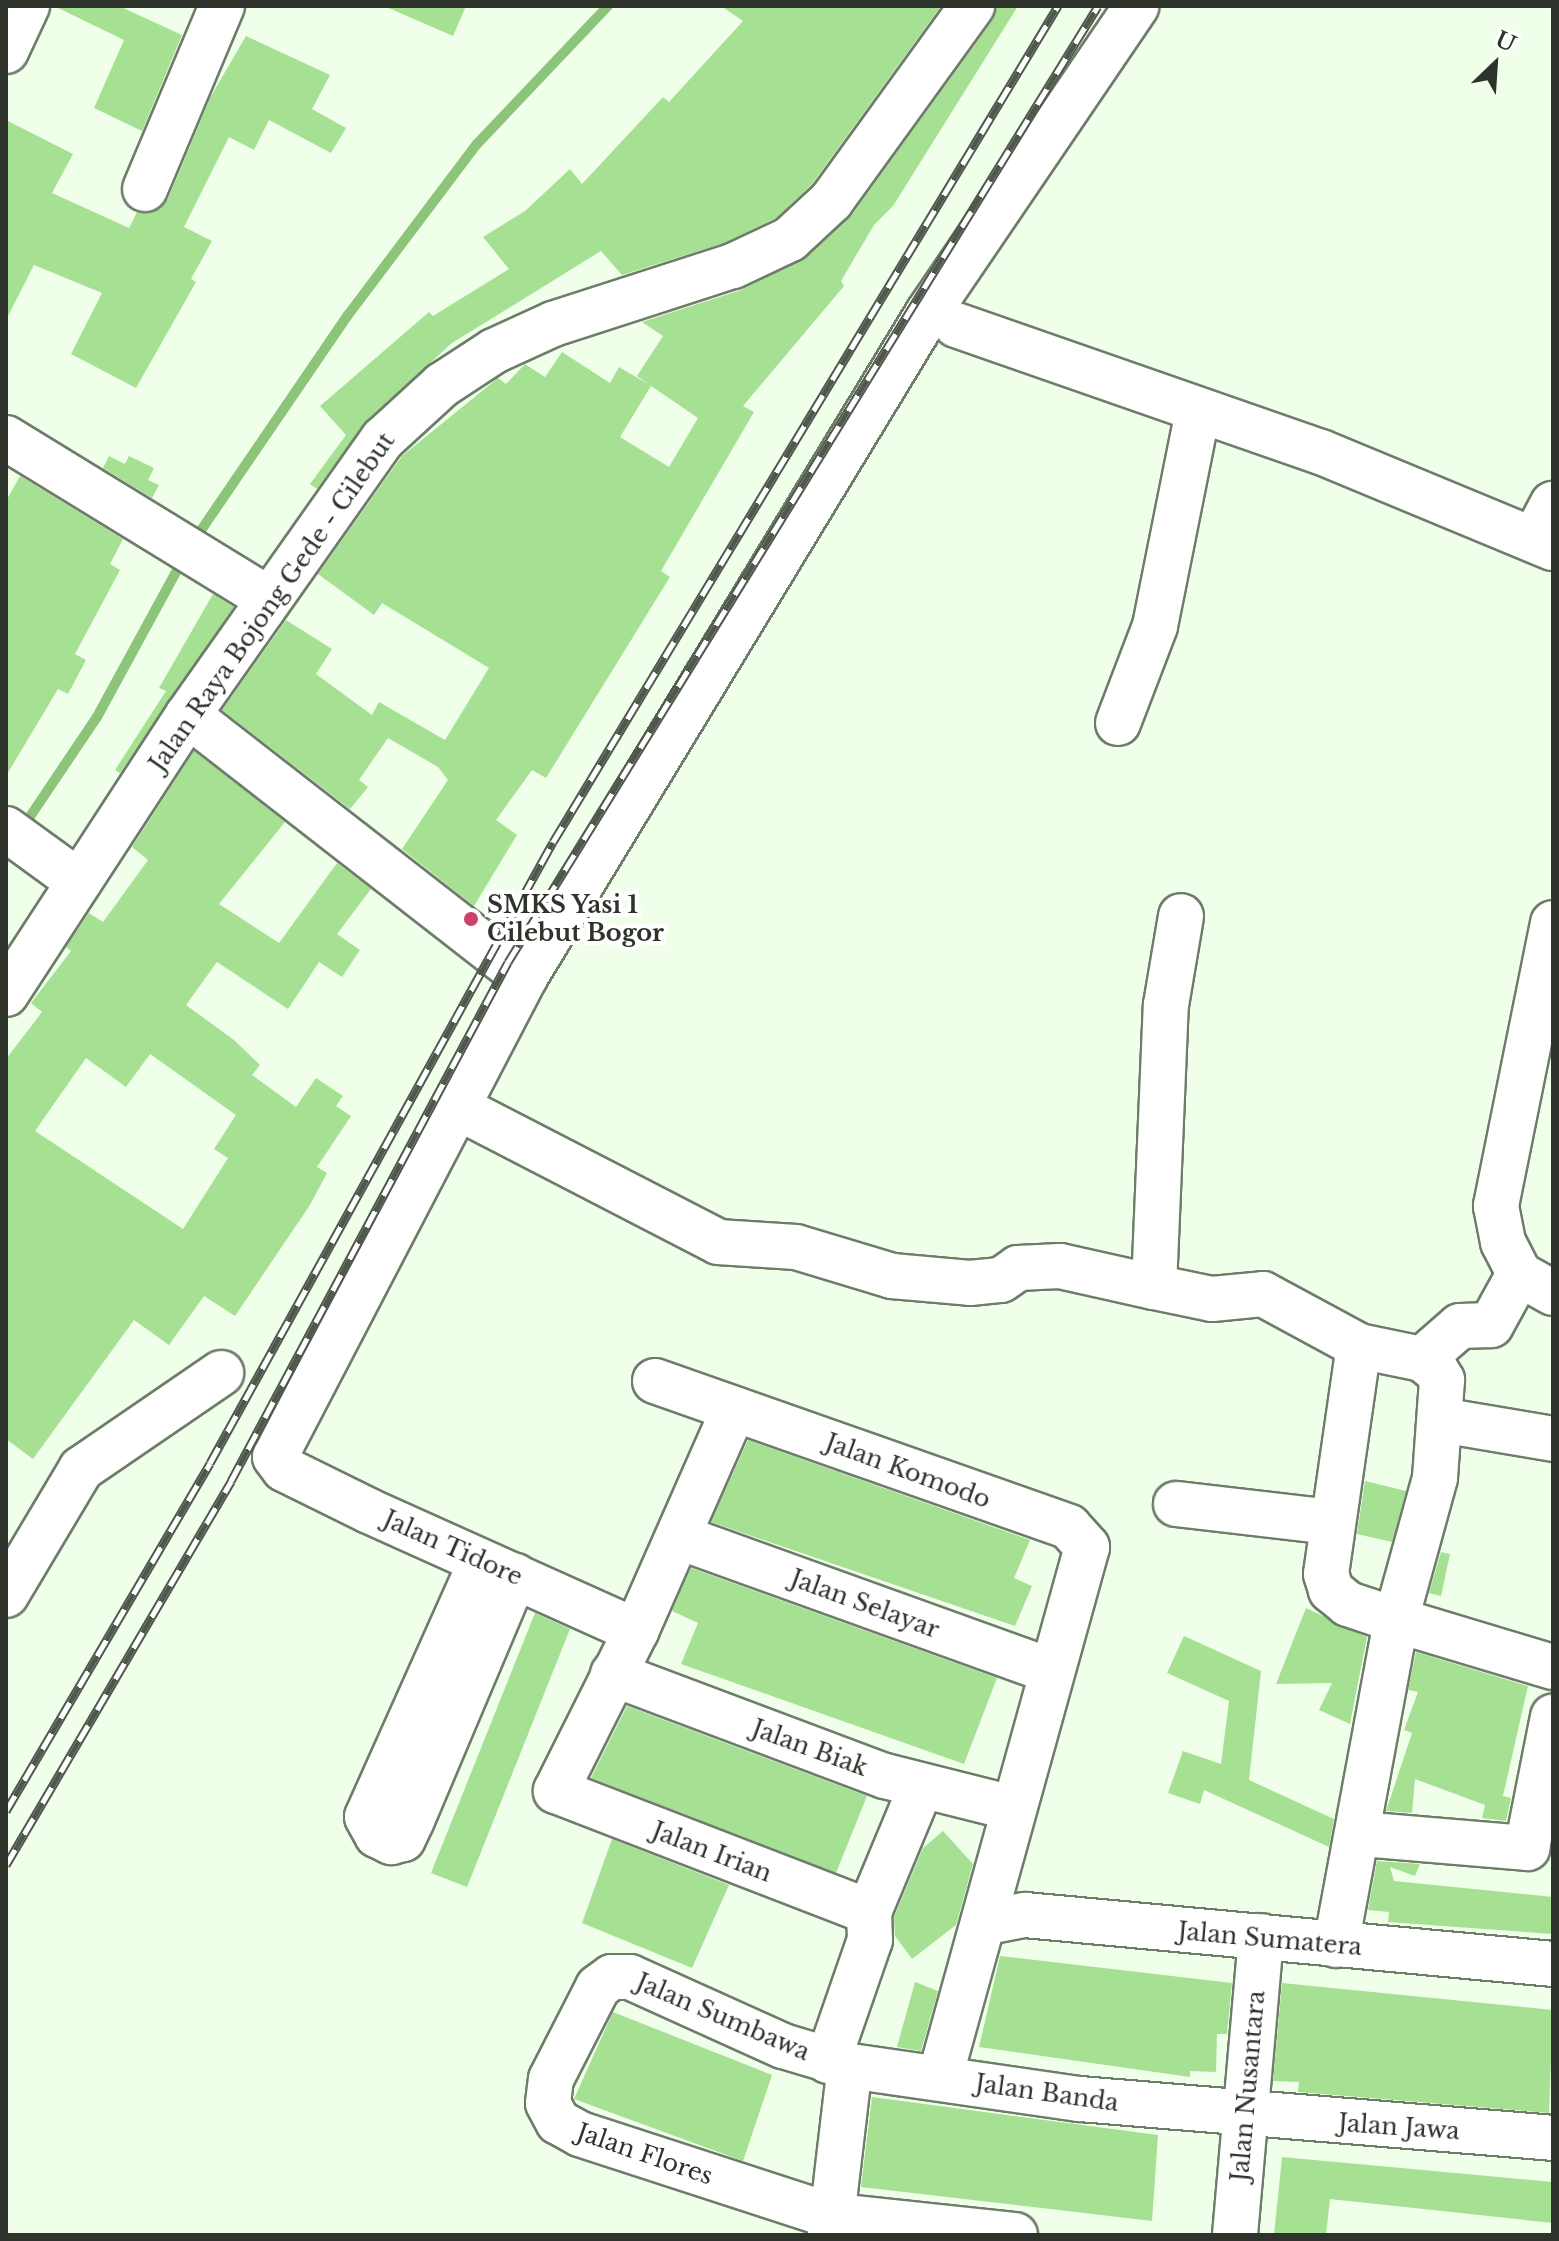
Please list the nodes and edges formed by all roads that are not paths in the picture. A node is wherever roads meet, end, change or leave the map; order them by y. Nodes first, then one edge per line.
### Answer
1 (27, 6) edge
2 (222, 6) edge
3 (972, 6) edge
4 (1137, 6) edge
5 (6, 51) edge
6 (145, 189) dead end
7 (956, 325) dead end
8 (1198, 411) junction
9 (6, 438) edge
10 (1547, 531) edge
11 (262, 610) junction
12 (188, 715) junction
13 (1118, 723) dead end
14 (6, 829) edge
15 (71, 876) junction
16 (1181, 916) dead end
17 (1553, 923) edge
18 (525, 977) junction
19 (6, 994) edge
20 (457, 1107) junction
21 (1537, 1109) edge
22 (1536, 1283) edge
23 (1154, 1287) junction
24 (1359, 1346) junction
25 (1422, 1359) junction
26 (221, 1373) dead end
27 (655, 1381) dead end
28 (734, 1409) junction
29 (1441, 1420) junction
30 (1553, 1439) edge
31 (1176, 1504) dead end
32 (1332, 1522) junction
33 (679, 1537) junction
34 (498, 1569) junction
35 (6, 1595) edge
36 (1396, 1620) junction
37 (636, 1631) junction
38 (1553, 1667) edge
39 (1051, 1671) junction
40 (613, 1674) junction
41 (1553, 1717) edge
42 (921, 1787) junction
43 (1012, 1808) junction
44 (1360, 1834) junction
45 (869, 1912) junction
46 (988, 1922) junction
47 (1261, 1936) junction
48 (1336, 1945) junction
49 (1553, 1964) edge
50 (598, 1987) joint
51 (839, 2063) junction
52 (940, 2077) junction
53 (1244, 2115) junction
54 (1553, 2138) edge
55 (830, 2225) edge
56 (1015, 2235) edge
57 (1235, 2235) edge

1 - 5 street
2 - 6 street
3 - 11 street, Jalan Raya Bojong Gede - Cilebut
4 - 18 street
7 - 8 street
8 - 10 street
8 - 13 street
9 - 11 street
11 - 12 street, Jalan Raya Bojong Gede - Cilebut
12 - 15 street, Jalan Raya Bojong Gede - Cilebut
12 - 18 street
14 - 15 street
15 - 19 street, Jalan Raya Bojong Gede - Cilebut
16 - 23 street
17 - 21 street
18 - 20 street
20 - 23 street
20 - 34 street, Jalan Tidore
21 - 22 street
22 - 25 street
23 - 24 street
24 - 25 street
24 - 32 street
25 - 29 street
26 - 35 street
27 - 28 street, Jalan Komodo
28 - 33 street
28 - 39 street, Jalan Komodo
29 - 30 street
29 - 36 street
31 - 32 street
32 - 36 street
33 - 37 street
33 - 39 street, Jalan Selayar
34 - 34 street
34 - 37 street, Jalan Tidore
36 - 38 street
36 - 44 street
37 - 40 street
39 - 43 street
40 - 42 street, Jalan Biak
40 - 45 street, Jalan Irian
41 - 44 street
42 - 43 street, Jalan Biak
42 - 45 street
43 - 46 street
44 - 48 street
45 - 51 street
46 - 47 street, Jalan Sumatera
46 - 52 street
47 - 48 street, Jalan Sumatera
47 - 53 street, Jalan Nusantara
48 - 49 street, Jalan Sumatera
50 - 51 street, Jalan Sumbawa
50 - 55 street, Jalan Flores
51 - 52 street, Jalan Banda
51 - 55 street
52 - 53 street, Jalan Banda
53 - 54 street, Jalan Jawa
53 - 57 street, Jalan Nusantara
55 - 56 street, Jalan Flores

